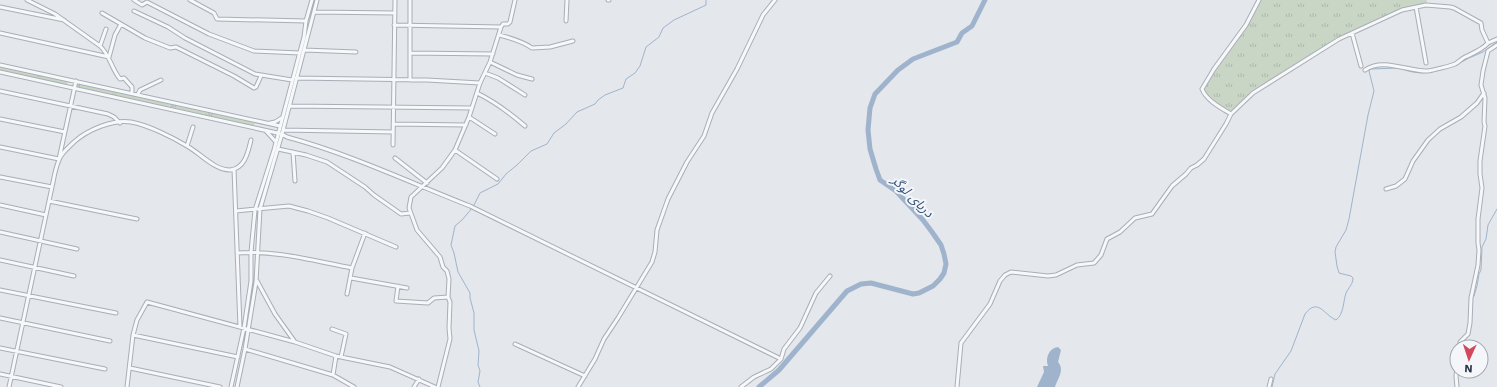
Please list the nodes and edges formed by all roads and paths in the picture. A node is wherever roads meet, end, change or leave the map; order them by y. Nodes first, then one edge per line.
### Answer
1 (27, 0) edge
2 (134, 0) edge
3 (190, 0) edge
4 (312, 0) edge
5 (317, 0) edge
6 (395, 0) edge
7 (410, 0) edge
8 (515, 0) edge
9 (568, 0) edge
10 (775, 0) edge
11 (1259, 0) edge
12 (1427, 0) edge
13 (1426, 5) junction
14 (0, 7) edge
15 (1416, 7) junction
16 (134, 11) dead end
17 (102, 12) dead end
18 (314, 12) junction
19 (394, 13) junction
20 (66, 20) junction
21 (306, 21) junction
22 (566, 21) dead end
23 (121, 24) junction
24 (394, 25) junction
25 (411, 26) junction
26 (501, 27) junction
27 (106, 29) dead end
28 (0, 33) edge
29 (1352, 33) junction
30 (499, 35) junction
31 (1497, 39) edge
32 (573, 41) dead end
33 (1488, 43) junction
34 (1497, 45) edge
35 (100, 46) junction
36 (304, 50) junction
37 (356, 52) dead end
38 (300, 53) junction
39 (410, 53) junction
40 (493, 54) junction
41 (109, 57) junction
42 (490, 62) junction
43 (1426, 63) dead end
44 (0, 65) edge
45 (1361, 66) dead end
46 (1365, 70) dead end
47 (0, 72) edge
48 (485, 72) junction
49 (261, 76) junction
50 (296, 78) junction
51 (532, 79) dead end
52 (161, 80) dead end
53 (292, 80) junction
54 (394, 80) junction
55 (410, 80) junction
56 (76, 81) junction
57 (480, 83) junction
58 (74, 88) junction
59 (0, 91) edge
60 (132, 93) junction
61 (477, 93) junction
62 (1484, 93) junction
63 (138, 94) junction
64 (525, 95) dead end
65 (70, 106) junction
66 (290, 106) junction
67 (394, 107) junction
68 (472, 108) junction
69 (1231, 114) junction
70 (283, 117) junction
71 (469, 117) junction
72 (0, 119) edge
73 (259, 122) junction
74 (120, 123) junction
75 (265, 123) junction
76 (393, 124) junction
77 (466, 125) junction
78 (280, 126) junction
79 (525, 126) dead end
80 (193, 127) dead end
81 (258, 128) junction
82 (262, 129) junction
83 (283, 131) junction
84 (65, 132) junction
85 (393, 132) junction
86 (278, 133) junction
87 (495, 134) dead end
88 (251, 140) dead end
89 (276, 142) junction
90 (393, 145) dead end
91 (187, 146) junction
92 (0, 147) edge
93 (278, 149) junction
94 (455, 150) junction
95 (293, 152) junction
96 (395, 158) dead end
97 (59, 159) junction
98 (234, 169) junction
99 (0, 177) edge
100 (497, 179) dead end
101 (295, 181) dead end
102 (427, 183) junction
103 (52, 187) junction
104 (422, 187) junction
105 (1386, 189) dead end
106 (49, 201) junction
107 (0, 205) edge
108 (260, 209) junction
109 (255, 210) junction
110 (236, 211) junction
111 (410, 213) junction
112 (46, 215) junction
113 (137, 219) dead end
114 (0, 232) edge
115 (365, 233) junction
116 (40, 241) junction
117 (396, 247) dead end
118 (76, 249) dead end
119 (251, 252) junction
120 (237, 253) junction
121 (257, 253) junction
122 (0, 260) edge
123 (35, 268) junction
124 (352, 268) junction
125 (74, 276) dead end
126 (830, 276) dead end
127 (351, 278) junction
128 (256, 280) junction
129 (398, 286) junction
130 (407, 288) dead end
131 (636, 288) junction
132 (0, 290) edge
133 (347, 294) dead end
134 (29, 296) junction
135 (448, 297) junction
136 (116, 313) dead end
137 (0, 318) edge
138 (23, 323) junction
139 (242, 328) junction
140 (249, 329) junction
141 (332, 329) dead end
142 (134, 335) junction
143 (1463, 339) edge
144 (110, 341) dead end
145 (295, 342) junction
146 (515, 344) dead end
147 (0, 348) edge
148 (245, 349) junction
149 (17, 352) junction
150 (336, 356) junction
151 (238, 357) junction
152 (341, 357) junction
153 (781, 359) junction
154 (130, 368) junction
155 (105, 369) dead end
156 (0, 374) edge
157 (333, 375) junction
158 (12, 376) junction
159 (585, 376) junction
160 (419, 379) junction
161 (1271, 379) dead end
162 (9, 387) edge
163 (62, 387) edge
164 (127, 387) edge
165 (220, 387) edge
166 (231, 387) edge
167 (237, 387) edge
168 (354, 387) edge
169 (414, 387) edge
170 (437, 387) edge
171 (578, 387) edge
172 (741, 387) edge
173 (957, 387) edge
174 (1269, 387) edge

1 - 20 street
2 - 38 street
3 - 21 street
4 - 21 street
5 - 18 street
6 - 19 street
7 - 25 street
8 - 26 street
9 - 22 street
10 - 131 street
11 - 69 street
12 - 13 street
13 - 15 street
13 - 33 street
14 - 20 street
15 - 29 street
15 - 43 street
16 - 49 street
17 - 23 street
18 - 19 street
18 - 36 street
19 - 24 street
20 - 35 street
21 - 38 street
23 - 41 street
23 - 49 street
24 - 25 street
24 - 54 street
25 - 26 street
25 - 39 street
26 - 30 street
27 - 35 street
28 - 41 street
29 - 45 street
29 - 69 street
30 - 32 street
30 - 40 street
31 - 33 street
33 - 46 street
34 - 62 street
35 - 41 street
36 - 37 street
36 - 50 street
38 - 53 street
39 - 40 street
39 - 55 street
40 - 42 street
41 - 60 street
42 - 48 street
42 - 51 street
44 - 56 street
47 - 58 street
48 - 57 street
48 - 64 street
49 - 53 street
50 - 54 street
50 - 66 street
52 - 63 street
53 - 70 street
54 - 55 street
54 - 67 street
55 - 57 street
56 - 58 street
56 - 60 street
57 - 61 street
58 - 65 street
58 - 81 street
59 - 65 street
60 - 63 street
61 - 68 street
61 - 79 street
62 - 105 street
62 - 143 street
63 - 73 street
65 - 74 street
65 - 84 street
66 - 67 street
66 - 83 street
67 - 68 street
67 - 76 street
68 - 71 street
69 - 173 street
70 - 75 street
70 - 78 street
71 - 77 street
71 - 87 street
72 - 84 street
73 - 75 street
73 - 81 street
74 - 91 street
74 - 97 street
75 - 78 street
76 - 77 street
76 - 85 street
77 - 94 street
78 - 83 street
78 - 86 street
80 - 91 street
81 - 82 street
82 - 86 street
82 - 89 street
83 - 85 street
83 - 86 street
83 - 93 street
83 - 104 street
84 - 97 street
85 - 90 street
86 - 89 street
88 - 98 street
89 - 109 street
91 - 98 street
92 - 97 street
93 - 95 street
93 - 108 street
94 - 100 street
94 - 102 street
95 - 101 street
95 - 111 street
96 - 102 street
97 - 103 street
98 - 110 street
99 - 103 street
102 - 104 street
103 - 106 street
104 - 111 street
104 - 131 street
106 - 112 street
106 - 113 street
107 - 112 street
108 - 109 street
108 - 115 street
108 - 121 street
109 - 110 street
109 - 119 street
110 - 120 street
111 - 135 street
112 - 116 street
114 - 116 street
115 - 117 street
115 - 124 street
116 - 118 street
116 - 123 street
119 - 120 street
119 - 121 street
119 - 139 street
120 - 139 street
121 - 124 street
121 - 128 street
122 - 123 street
123 - 125 street
123 - 134 street
124 - 127 street
126 - 153 street
127 - 129 street
127 - 133 street
128 - 140 street
128 - 145 street
129 - 130 street
129 - 135 street
131 - 153 street
131 - 159 street
132 - 134 street
134 - 136 street
134 - 138 street
135 - 170 street
137 - 138 street
138 - 144 street
138 - 149 street
139 - 140 street
139 - 142 street
139 - 151 street
140 - 145 street
140 - 148 street
141 - 152 street
142 - 151 street
142 - 154 street
145 - 150 street
146 - 159 street
147 - 149 street
148 - 157 street
148 - 167 street
149 - 155 street
149 - 158 street
150 - 152 street
150 - 157 street
151 - 166 street
152 - 160 street
153 - 172 street
154 - 164 street
154 - 165 street
156 - 158 street
157 - 168 street
158 - 162 street
158 - 163 street
159 - 171 street
160 - 169 street
160 - 170 street
161 - 174 street

